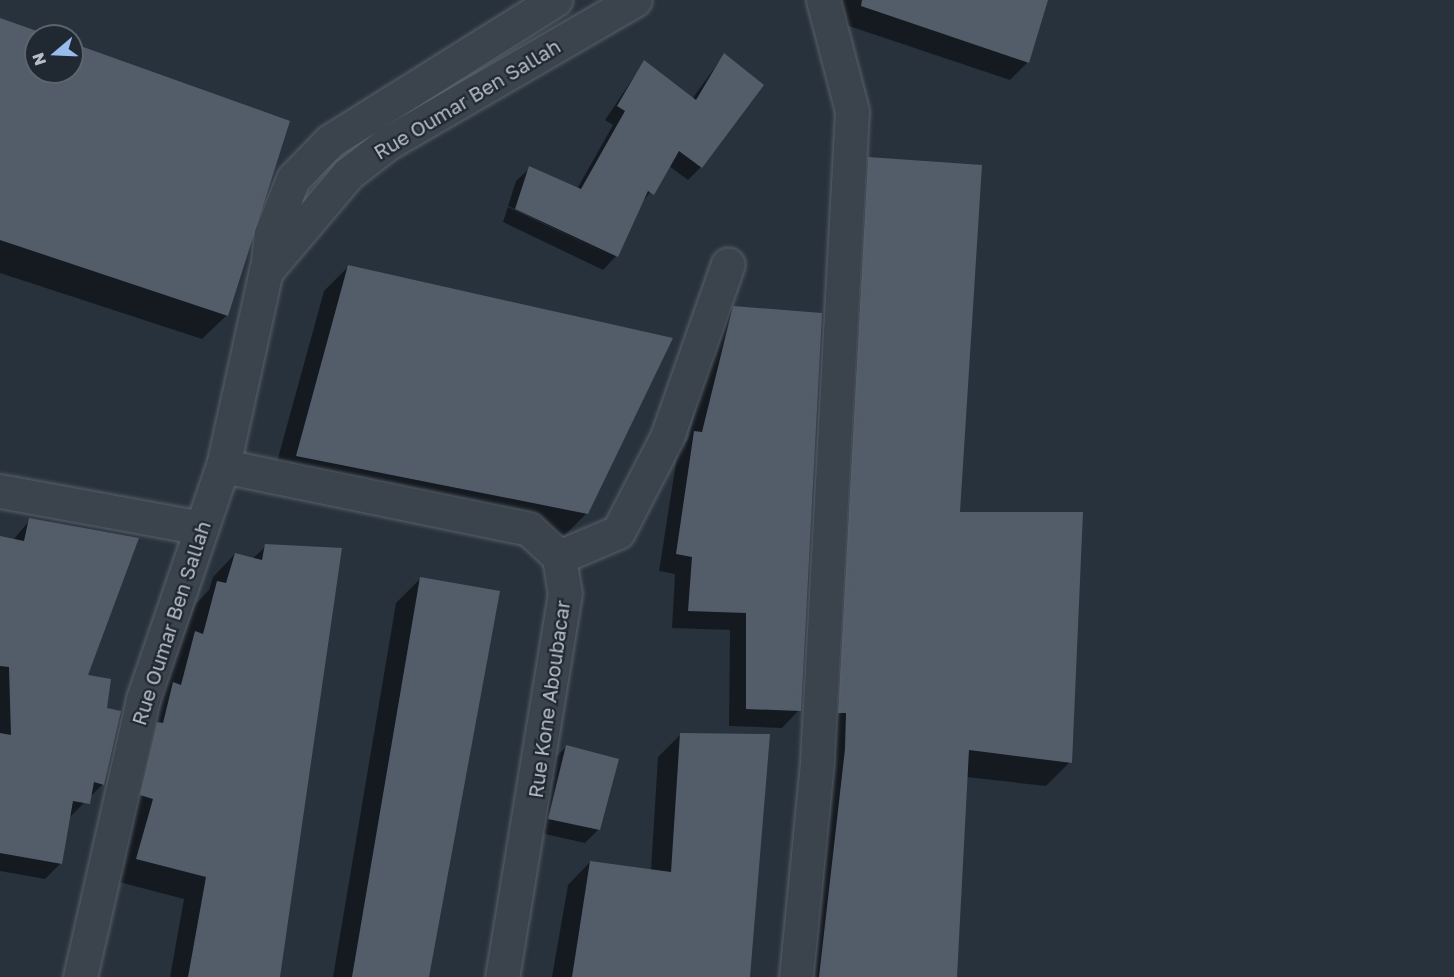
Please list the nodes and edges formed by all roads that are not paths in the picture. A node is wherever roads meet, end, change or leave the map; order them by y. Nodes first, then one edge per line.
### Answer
1 (555, 0) edge
2 (635, 0) edge
3 (823, 0) edge
4 (728, 264) dead end
5 (267, 271) junction
6 (223, 466) junction
7 (0, 491) edge
8 (201, 528) junction
9 (559, 557) junction
10 (80, 977) edge
11 (502, 977) edge
12 (796, 977) edge

1 - 5 street, Rue Oumar Ben Sallah
2 - 5 street, Rue Oumar Ben Sallah
3 - 12 street
4 - 9 street
5 - 6 street, Rue Oumar Ben Sallah
6 - 8 street, Rue Oumar Ben Sallah
6 - 9 street
7 - 8 street
8 - 10 street, Rue Oumar Ben Sallah
9 - 11 street, Rue Kone Aboubacar

